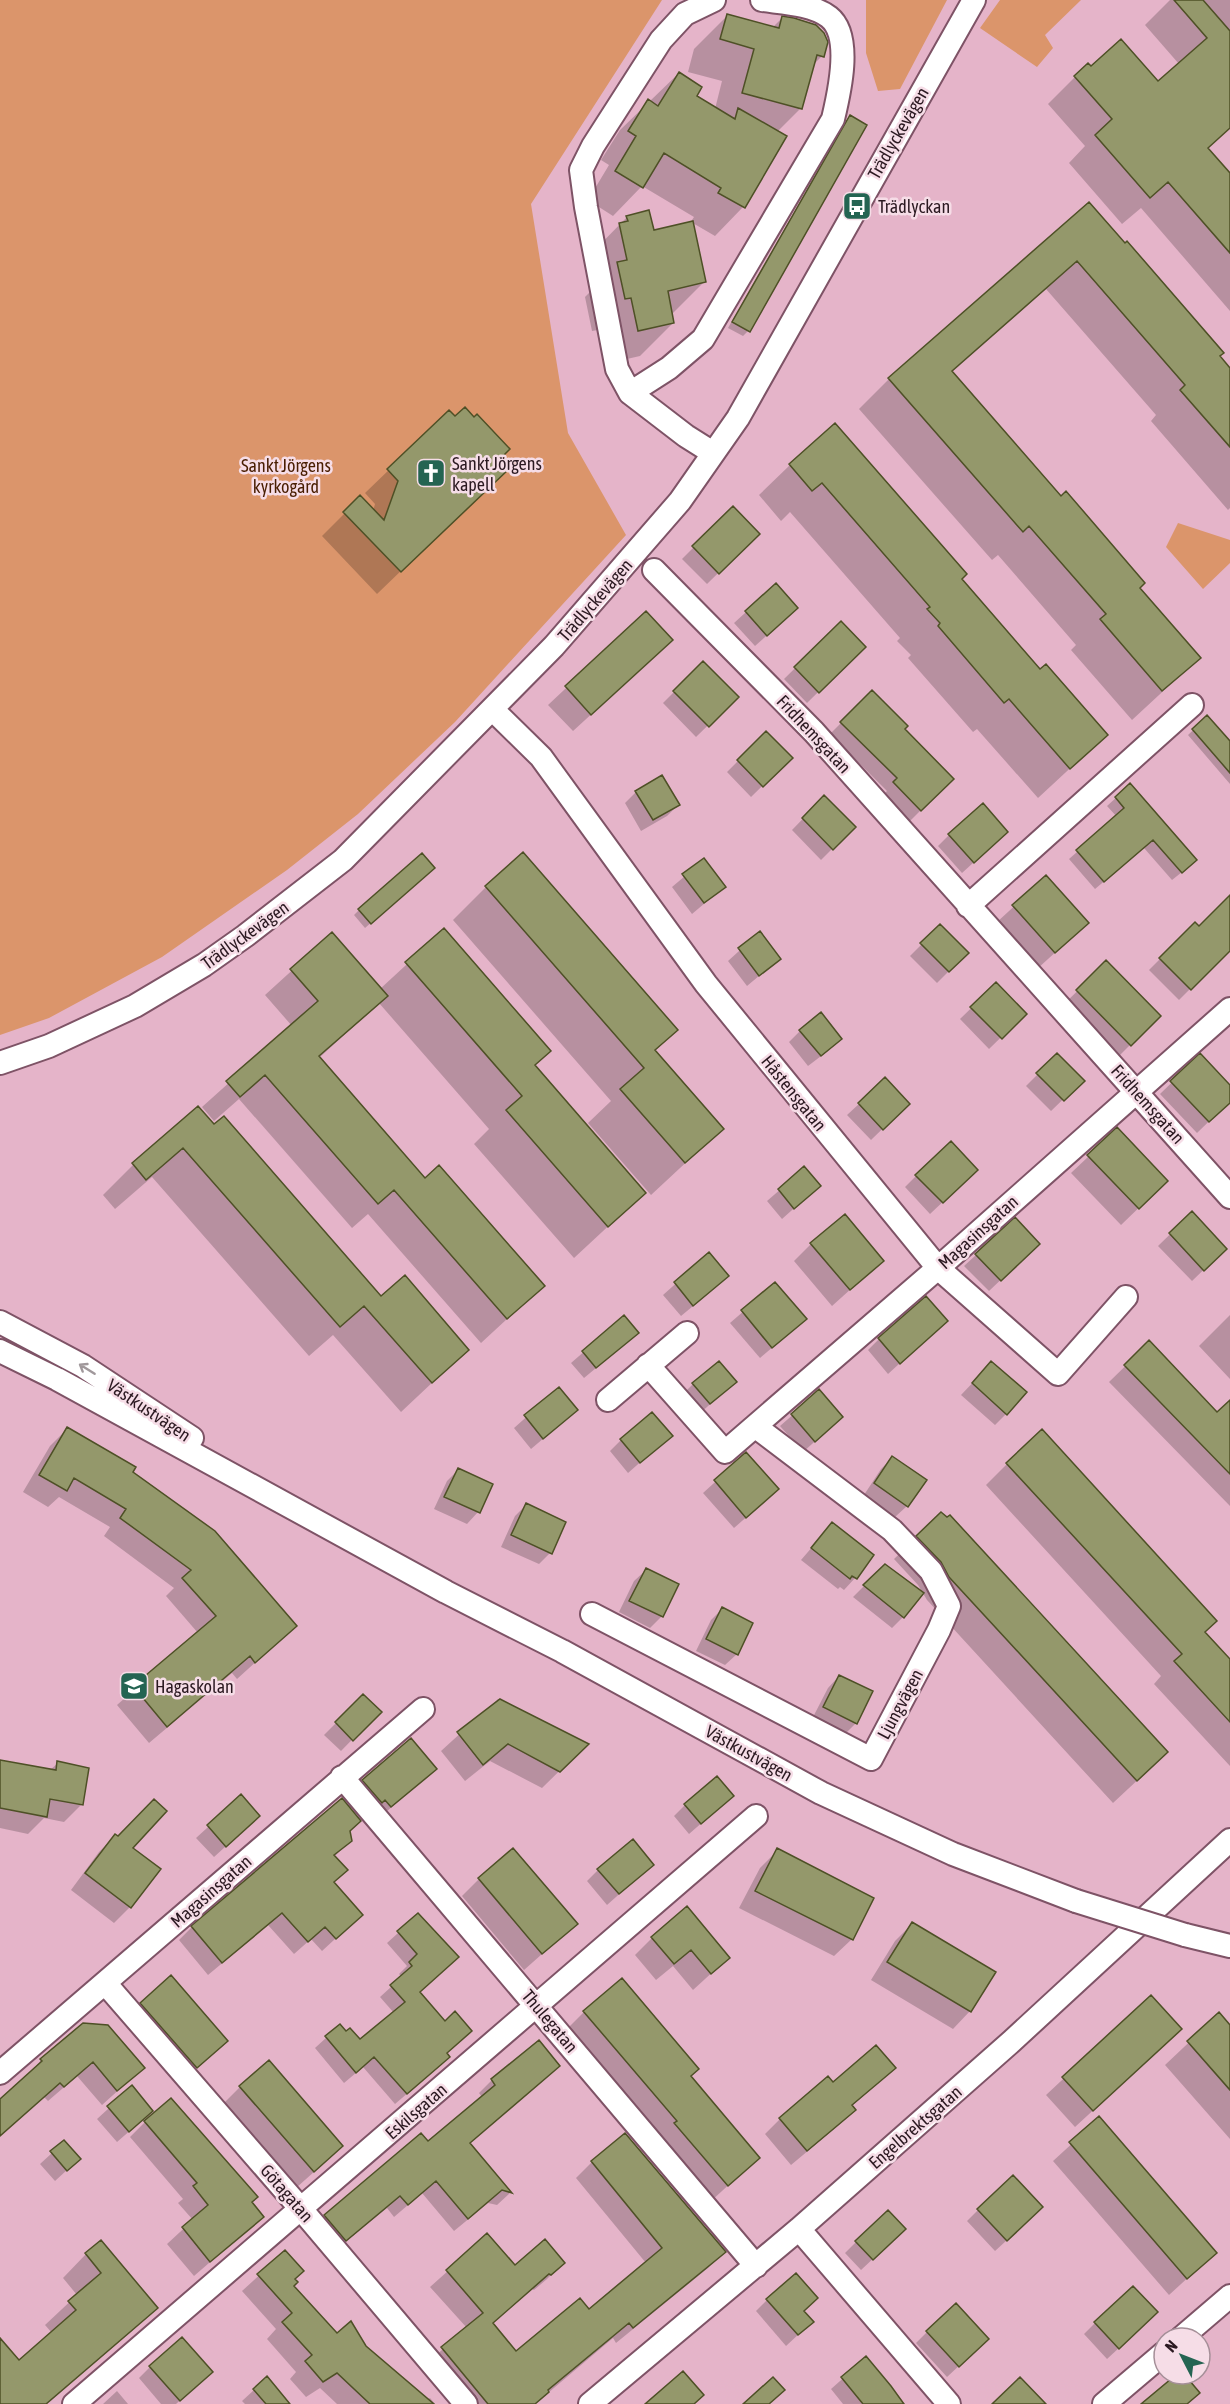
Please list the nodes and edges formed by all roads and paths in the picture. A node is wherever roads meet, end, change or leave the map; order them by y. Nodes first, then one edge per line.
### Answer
1 (714, 0) edge
2 (762, 0) edge
3 (974, 0) edge
4 (630, 393) junction
5 (713, 453) junction
6 (654, 570) dead end
7 (1192, 705) dead end
8 (492, 710) junction
9 (968, 906) junction
10 (1230, 1009) edge
11 (49, 1046) junction
12 (0, 1063) edge
13 (0, 1079) edge
14 (1136, 1091) junction
15 (1230, 1197) edge
16 (938, 1269) junction
17 (1126, 1297) dead end
18 (0, 1322) edge
19 (687, 1333) dead end
20 (0, 1351) edge
21 (648, 1365) junction
22 (608, 1400) dead end
23 (756, 1427) junction
24 (292, 1506) junction
25 (592, 1614) dead end
26 (423, 1709) dead end
27 (342, 1777) junction
28 (756, 1816) dead end
29 (1230, 1840) edge
30 (1230, 1946) edge
31 (105, 1983) junction
32 (537, 2006) junction
33 (0, 2073) edge
34 (301, 2209) junction
35 (800, 2229) junction
36 (756, 2266) junction
37 (1230, 2296) edge
38 (1196, 2326) edge
39 (1152, 2363) edge
40 (74, 2404) edge
41 (466, 2404) edge
42 (590, 2404) edge
43 (950, 2404) edge
44 (1104, 2404) edge

1 - 4 street
2 - 4 street
3 - 5 street, Trädlyckevägen
4 - 5 street
5 - 8 street, Trädlyckevägen
6 - 9 street, Fridhemsgatan
7 - 9 street
8 - 11 street, Trädlyckevägen
8 - 16 street, Håstensgatan
9 - 14 street, Fridhemsgatan
10 - 14 street, Magasinsgatan
11 - 12 street, Trädlyckevägen
11 - 13 street, Trädlyckevägen
14 - 15 street, Fridhemsgatan
14 - 16 street, Magasinsgatan
16 - 17 street, Håstensgatan
16 - 23 street, Magasinsgatan
24 -> 18 street, Västkustvägen
19 - 21 street
20 - 24 street, Västkustvägen
21 - 22 street
21 - 23 street, Magasinsgatan
23 - 25 street, Ljungvägen
24 - 30 street, Västkustvägen, bridge
26 - 27 street, Magasinsgatan
27 - 31 street, Magasinsgatan
27 - 32 street, Thulegatan
28 - 32 street, Eskilsgatan
29 - 35 street, Engelbrektsgatan
31 - 33 street, Magasinsgatan
31 - 34 street, Götagatan
32 - 34 street, Eskilsgatan
32 - 36 street, Thulegatan
34 - 40 street, Eskilsgatan
34 - 41 street, Götagatan
35 - 36 street, Engelbrektsgatan
35 - 43 street
36 - 42 street, Engelbrektsgatan
37 - 38 street
39 - 44 street

